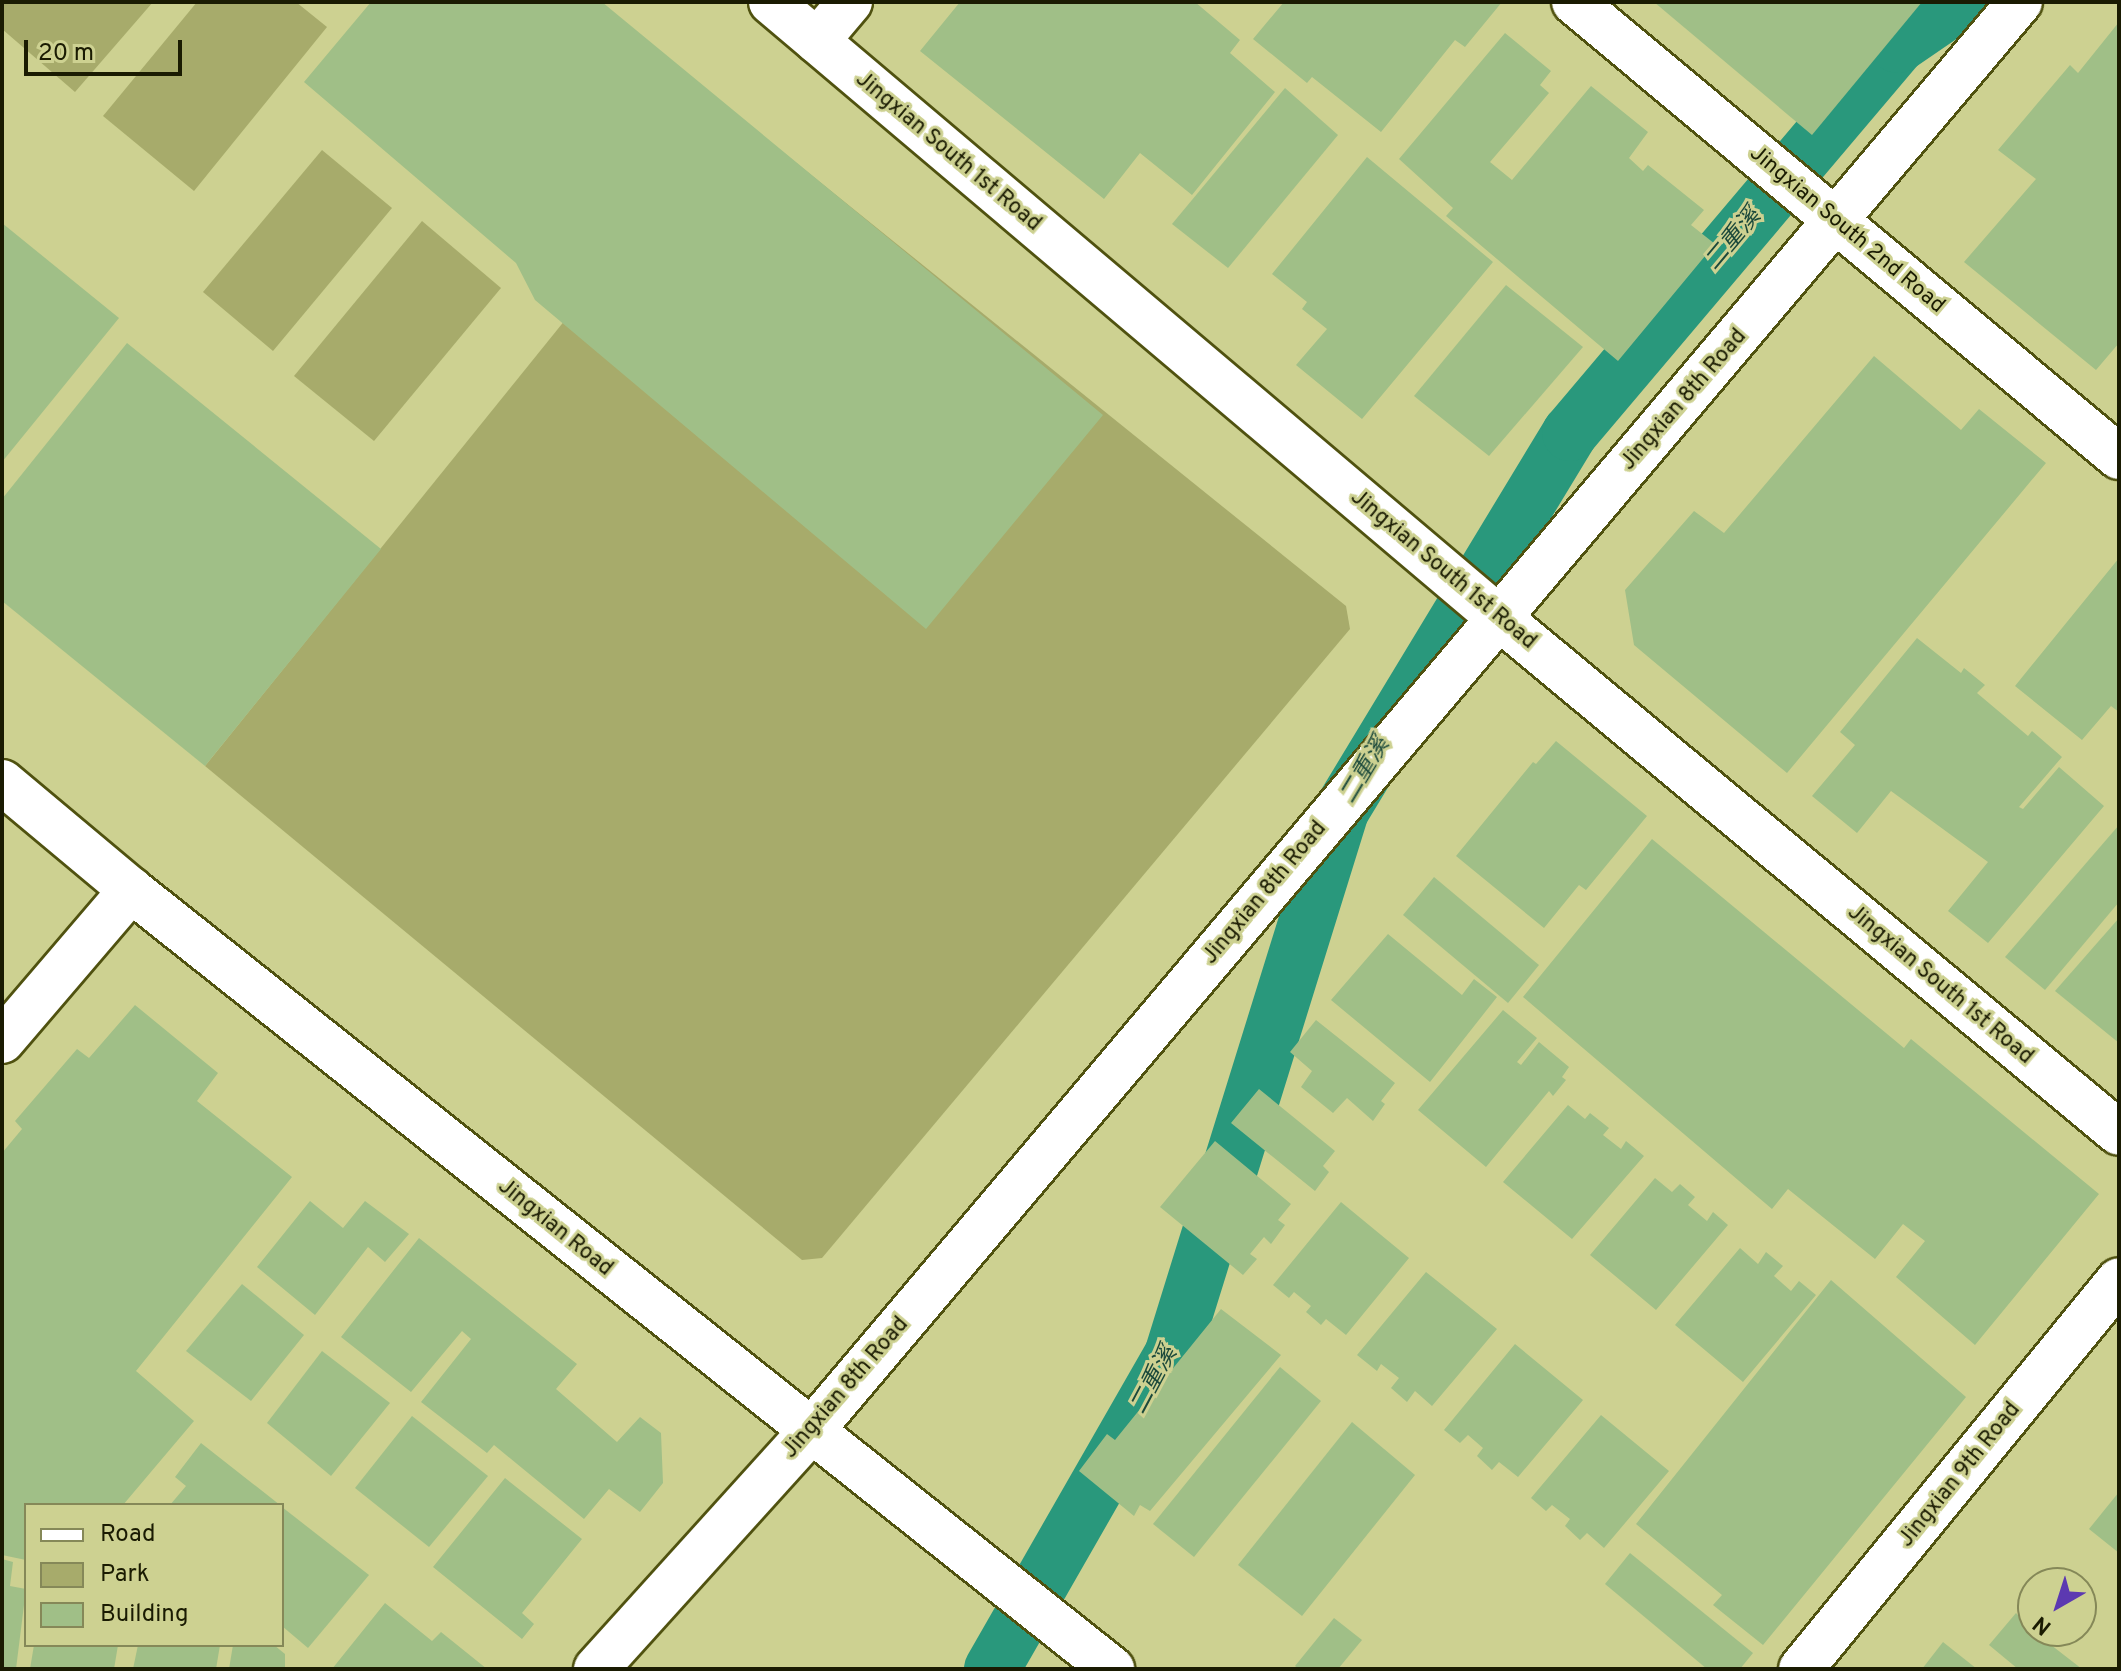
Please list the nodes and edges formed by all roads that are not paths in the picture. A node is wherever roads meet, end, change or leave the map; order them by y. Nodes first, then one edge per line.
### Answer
1 (771, 2) edge
2 (850, 2) edge
3 (1574, 2) edge
4 (2020, 2) edge
5 (817, 41) junction
6 (1837, 222) junction
7 (2119, 457) edge
8 (1498, 617) junction
9 (2, 782) edge
10 (131, 890) junction
11 (2, 1041) edge
12 (2119, 1133) edge
13 (2119, 1280) edge
14 (811, 1431) junction
15 (596, 1669) edge
16 (1112, 1669) edge
17 (1801, 1669) edge

1 - 5 street, Jingxian South 1st Road
2 - 5 street
3 - 6 street, Jingxian South 2nd Road
4 - 6 street, Jingxian 8th Road
5 - 8 street, Jingxian South 1st Road
6 - 7 street, Jingxian South 2nd Road
6 - 8 street, Jingxian 8th Road
8 - 12 street, Jingxian South 1st Road
8 - 14 street, Jingxian 8th Road
9 - 10 street, Jingxian Road
10 - 11 street
10 - 14 street, Jingxian Road
13 - 17 street, Jingxian 9th Road
14 - 15 street, Jingxian 8th Road
14 - 16 street, Jingxian Road

